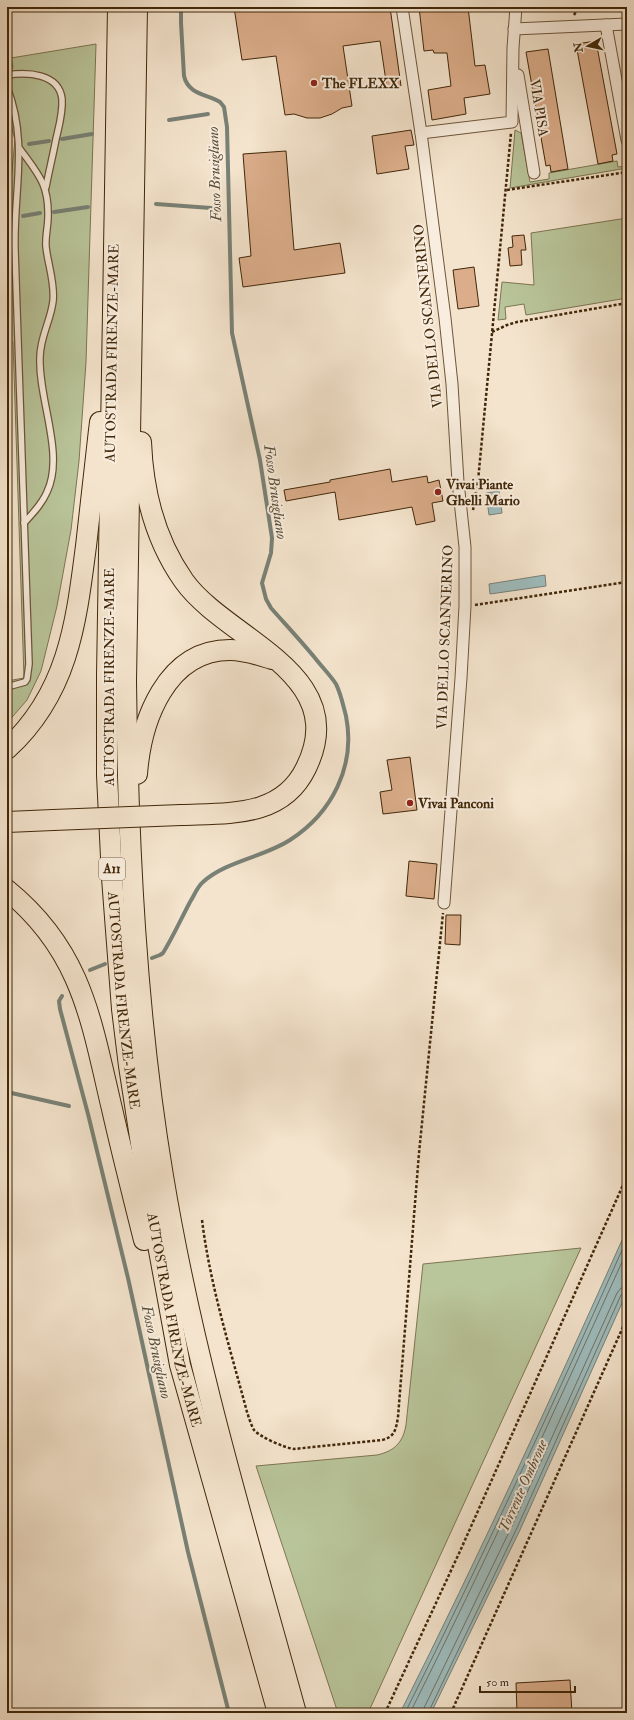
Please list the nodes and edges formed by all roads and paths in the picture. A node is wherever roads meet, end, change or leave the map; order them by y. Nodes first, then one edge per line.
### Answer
1 (118, 7) edge
2 (137, 7) edge
3 (402, 7) edge
4 (516, 7) edge
5 (606, 24) junction
6 (627, 24) edge
7 (514, 29) junction
8 (513, 48) junction
9 (7, 75) edge
10 (7, 86) edge
11 (512, 122) junction
12 (421, 134) junction
13 (627, 140) edge
14 (20, 149) junction
15 (627, 172) edge
16 (534, 173) dead end
17 (46, 188) junction
18 (507, 190) junction
19 (123, 257) junction
20 (627, 303) edge
21 (492, 332) junction
22 (24, 523) junction
23 (464, 533) junction
24 (627, 582) edge
25 (465, 606) junction
26 (278, 660) junction
27 (7, 687) edge
28 (7, 749) edge
29 (7, 822) edge
30 (131, 862) junction
31 (7, 890) edge
32 (444, 903) joint
33 (627, 1176) edge
34 (202, 1220) dead end
35 (627, 1318) edge
36 (180, 1365) junction
37 (278, 1713) edge
38 (296, 1713) edge
39 (385, 1713) edge
40 (451, 1713) edge

1 - 19 highway, AUTOSTRADA FIRENZE-MARE / A11
2 - 19 highway, AUTOSTRADA FIRENZE-MARE / A11
3 - 12 street, VIA DELLO SCANNERINO
4 - 7 street, VIA PISA
5 - 6 street
5 - 7 street
5 - 13 street
7 - 8 street, VIA PISA
8 - 11 street, VIA PISA
8 - 16 street, VIA PISA
9 - 17 lane
10 - 14 lane
11 - 12 street
11 - 18 path
12 - 23 street, VIA DELLO SCANNERINO
14 - 17 lane
14 - 22 lane
15 - 18 path
17 - 22 lane
18 - 21 path
19 - 26 highway
19 - 28 highway
19 - 30 highway, AUTOSTRADA FIRENZE-MARE / A11
19 - 36 highway, AUTOSTRADA FIRENZE-MARE / A11
20 - 21 path
21 - 23 path
22 - 27 lane
23 - 25 street, VIA DELLO SCANNERINO
24 - 25 path
25 - 32 street, VIA DELLO SCANNERINO
26 - 29 highway, bridge
26 - 30 highway
30 - 38 highway, AUTOSTRADA FIRENZE-MARE / A11
31 - 36 highway
32 - 34 path
33 - 39 path
35 - 40 path
36 - 37 highway, AUTOSTRADA FIRENZE-MARE / A11

